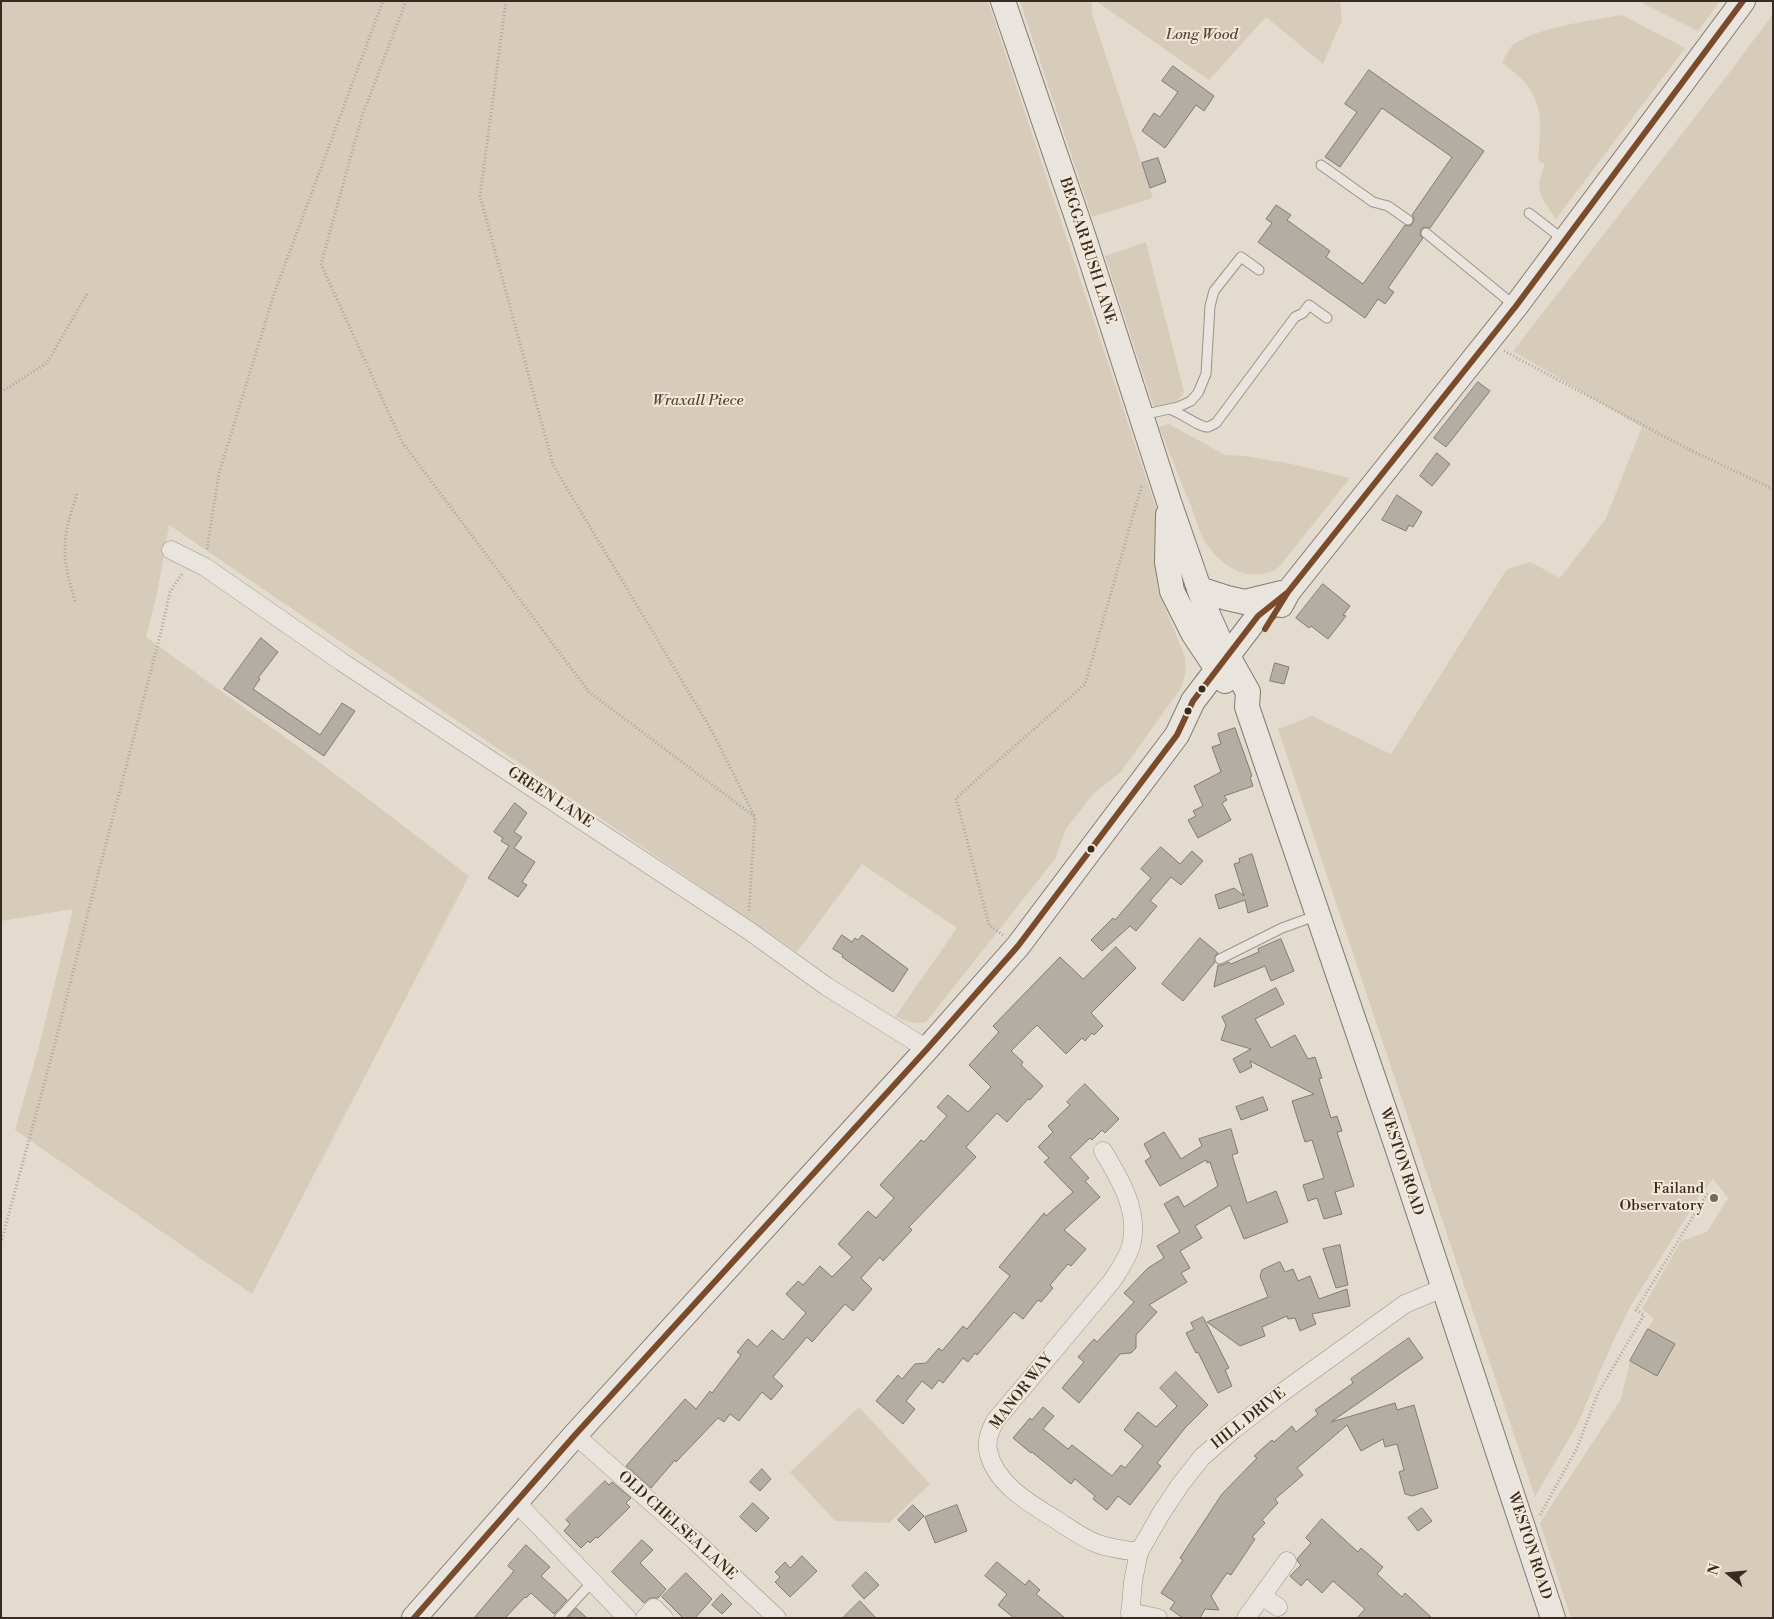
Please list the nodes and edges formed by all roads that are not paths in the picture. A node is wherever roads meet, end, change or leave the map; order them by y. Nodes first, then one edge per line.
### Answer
1 (1003, 1) edge
2 (1743, 1) edge
3 (1321, 165) dead end
4 (1529, 213) dead end
5 (1408, 220) dead end
6 (1426, 233) dead end
7 (1565, 240) junction
8 (1259, 270) dead end
9 (1516, 306) junction
10 (1327, 318) dead end
11 (1169, 409) junction
12 (1141, 415) junction
13 (1169, 502) junction
14 (171, 550) dead end
15 (1200, 589) junction
16 (1288, 592) junction
17 (1226, 670) junction
18 (1318, 915) junction
19 (1220, 959) dead end
20 (927, 1049) junction
21 (1103, 1151) dead end
22 (1443, 1288) junction
23 (575, 1436) junction
24 (516, 1502) junction
25 (1139, 1552) junction
26 (1287, 1561) dead end
27 (593, 1581) junction
28 (1262, 1596) junction
29 (1278, 1607) dead end
30 (1130, 1615) edge
31 (414, 1618) edge
32 (559, 1618) edge
33 (627, 1618) edge
34 (645, 1618) edge
35 (664, 1618) edge
36 (777, 1618) edge
37 (1158, 1618) edge
38 (1246, 1618) edge
39 (1553, 1618) edge

1 - 12 main road, BEGGAR BUSH LANE
2 - 7 main road
3 - 5 lane
4 - 7 lane
6 - 9 lane
7 - 9 main road
8 - 11 lane
9 - 16 main road
10 - 11 lane
11 - 12 lane
12 - 13 main road, BEGGAR BUSH LANE
13 - 15 main road, BEGGAR BUSH LANE
13 - 17 main road, BEGGAR BUSH LANE
14 - 20 street, GREEN LANE
15 - 16 main road
15 - 17 main road, BEGGAR BUSH LANE
16 - 17 main road
17 - 18 main road, WESTON ROAD
17 - 20 main road
18 - 19 lane
18 - 22 main road, WESTON ROAD
20 - 23 main road
21 - 25 street, MANOR WAY
22 - 25 street, HILL DRIVE
22 - 39 main road, WESTON ROAD
23 - 24 main road
23 - 36 street, OLD CHELSEA LANE
24 - 27 street
24 - 31 main road
25 - 30 street, HILL DRIVE
26 - 28 street
27 - 32 lane
27 - 33 street
28 - 29 street
28 - 38 street
30 - 37 street, HILL DRIVE
34 - 35 street

